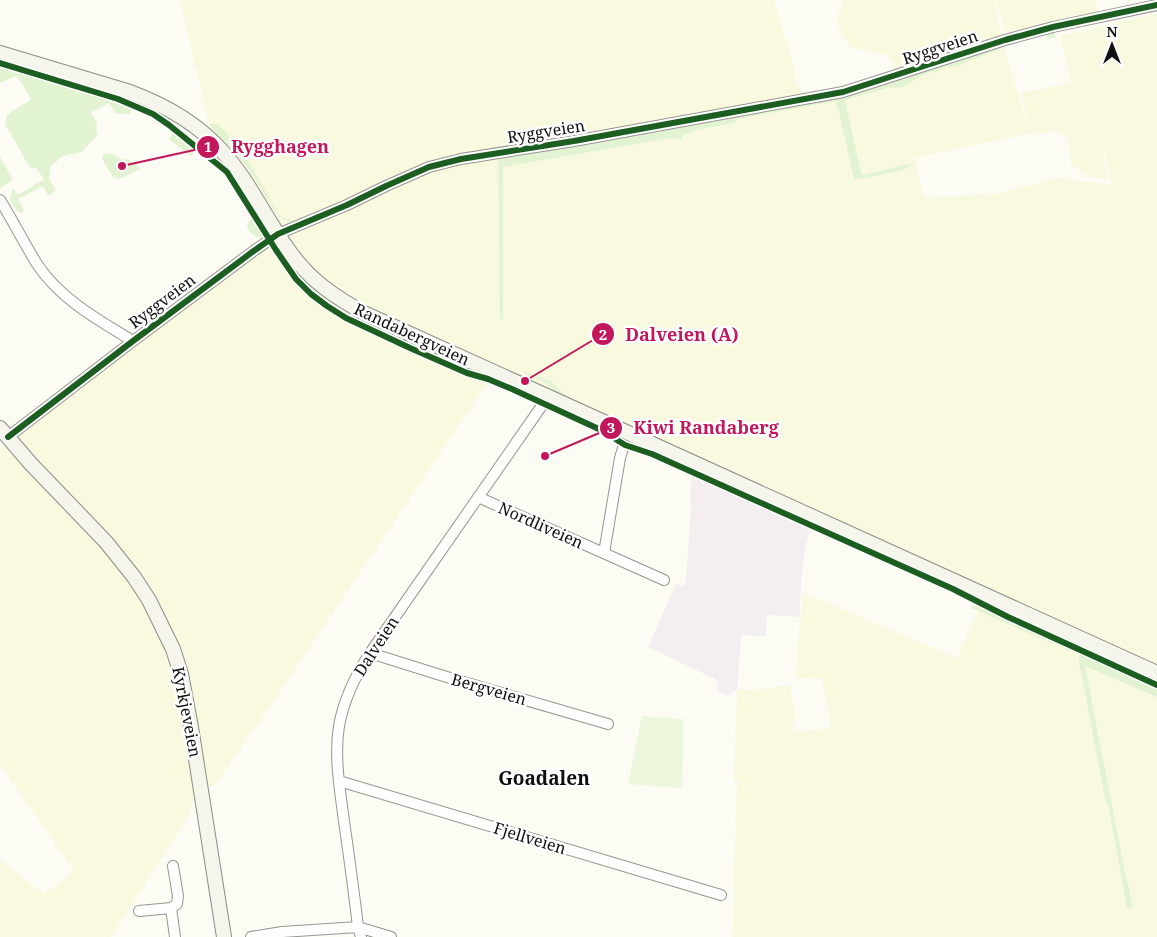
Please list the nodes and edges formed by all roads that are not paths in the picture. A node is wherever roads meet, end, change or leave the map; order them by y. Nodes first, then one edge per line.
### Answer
1 (1157, 6) edge
2 (0, 53) edge
3 (0, 200) edge
4 (278, 234) junction
5 (133, 341) junction
6 (546, 396) junction
7 (4, 432) edge
8 (623, 448) dead end
9 (478, 496) junction
10 (604, 553) junction
11 (664, 580) dead end
12 (370, 653) junction
13 (1157, 673) edge
14 (608, 724) dead end
15 (339, 781) junction
16 (173, 866) dead end
17 (721, 895) dead end
18 (171, 908) junction
19 (139, 911) dead end
20 (360, 932) edge
21 (285, 935) edge
22 (175, 937) edge
23 (224, 937) edge
24 (251, 937) edge
25 (391, 937) edge

1 - 4 street, Ryggveien
2 - 4 main road, Randabergveien
3 - 5 street
4 - 5 street, Ryggveien
4 - 6 main road, Randabergveien
5 - 7 street, Ryggveien
6 - 9 street, Dalveien
6 - 13 main road, Randabergveien
7 - 23 main road, Kyrkjeveien
8 - 10 street, Nordliveien
9 - 10 street, Nordliveien
9 - 12 street, Dalveien
10 - 11 street, Nordliveien
12 - 14 street, Bergveien
12 - 15 street, Dalveien
15 - 17 street, Fjellveien
15 - 20 street, Dalveien
16 - 18 street
18 - 19 street
18 - 22 street
20 - 21 street
20 - 25 street
21 - 24 street

